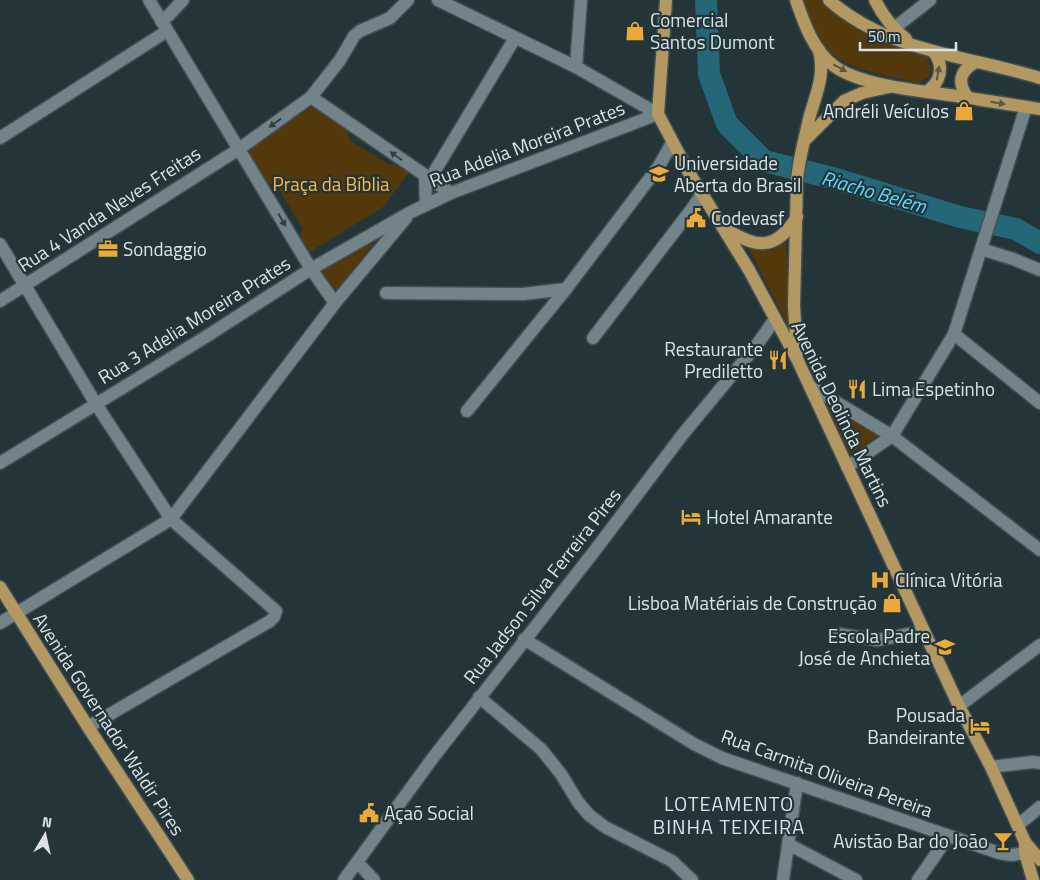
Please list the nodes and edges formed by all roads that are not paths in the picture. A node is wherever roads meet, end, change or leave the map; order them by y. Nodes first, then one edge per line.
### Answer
1 (149, 0) edge
2 (183, 0) edge
3 (408, 0) edge
4 (438, 0) edge
5 (581, 0) edge
6 (666, 0) edge
7 (796, 0) edge
8 (829, 0) edge
9 (874, 0) edge
10 (930, 0) edge
11 (164, 26) junction
12 (893, 29) junction
13 (515, 38) junction
14 (911, 44) junction
15 (819, 50) junction
16 (933, 51) junction
17 (976, 62) junction
18 (576, 67) junction
19 (1038, 76) edge
20 (892, 87) junction
21 (926, 92) junction
22 (312, 97) junction
23 (968, 98) junction
24 (1026, 107) junction
25 (1040, 109) edge
26 (658, 114) junction
27 (0, 138) edge
28 (803, 142) junction
29 (672, 143) junction
30 (239, 149) junction
31 (427, 178) junction
32 (451, 193) junction
33 (702, 194) junction
34 (426, 204) junction
35 (410, 212) junction
36 (797, 217) junction
37 (722, 226) junction
38 (0, 244) edge
39 (981, 249) junction
40 (312, 268) junction
41 (1040, 270) edge
42 (24, 286) junction
43 (566, 289) junction
44 (386, 293) dead end
45 (0, 300) edge
46 (335, 303) junction
47 (775, 319) junction
48 (954, 334) junction
49 (592, 338) dead end
50 (797, 359) junction
51 (811, 387) junction
52 (1040, 402) edge
53 (96, 404) junction
54 (467, 411) dead end
55 (892, 436) junction
56 (0, 463) edge
57 (847, 467) junction
58 (171, 520) junction
59 (1040, 550) edge
60 (0, 586) edge
61 (16, 613) junction
62 (0, 623) edge
63 (924, 631) junction
64 (838, 634) dead end
65 (524, 639) junction
66 (1040, 645) edge
67 (479, 697) junction
68 (959, 706) junction
69 (88, 727) junction
70 (1040, 764) edge
71 (991, 767) junction
72 (797, 783) junction
73 (1040, 807) edge
74 (1018, 825) junction
75 (948, 836) junction
76 (788, 844) junction
77 (1025, 847) junction
78 (1040, 860) edge
79 (358, 862) junction
80 (188, 880) edge
81 (344, 880) edge
82 (374, 880) edge
83 (692, 880) edge
84 (783, 880) edge
85 (856, 880) edge
86 (918, 880) edge
87 (1033, 880) edge

1 - 11 street
2 - 11 street
3 - 22 street, Rua 4 Vanda Neves Freitas
4 - 13 street
5 - 18 street
6 - 26 main road, Avenida Deolinda Martins
7 - 15 main road
8 - 14 main road
9 - 12 main road
10 - 12 street
11 - 27 street
11 - 30 street
12 - 14 main road
13 - 18 street
13 - 31 street
14 - 16 main road
15 -> 20 main road
15 - 28 main road
16 - 17 main road
21 -> 16 main road
17 - 19 main road
17 - 23 main road
18 - 26 street
20 - 21 main road
20 - 28 main road
21 - 23 main road
22 -> 30 street, Rua 4 Vanda Neves Freitas
31 -> 22 street
23 -> 24 main road
24 - 25 main road
24 - 39 street
26 - 29 main road, Avenida Deolinda Martins
26 - 32 street, Rua Adelia Moreira Prates
28 - 36 main road
29 - 33 main road, Avenida Deolinda Martins
29 - 43 street
30 -> 40 street
30 - 42 street, Rua 4 Vanda Neves Freitas
31 - 32 street
31 - 34 street
32 - 34 street, Rua Adelia Moreira Prates
33 - 37 main road, Avenida Deolinda Martins
33 - 49 street
34 - 35 street, Rua Adelia Moreira Prates
35 - 40 street, Rua 3 Adelia Moreira Prates
35 - 46 street
36 - 37 main road
36 - 50 main road
37 - 47 main road, Avenida Deolinda Martins
38 - 42 street
39 - 41 street
39 - 48 street
40 - 46 street
40 - 53 street, Rua 3 Adelia Moreira Prates
42 - 45 street, Rua 4 Vanda Neves Freitas
42 - 53 street
43 - 44 street
43 - 54 street
46 - 58 street
47 - 50 main road, Avenida Deolinda Martins
47 - 65 street, Rua Jadson Silva Ferreira Pires
48 - 52 street
48 - 55 street
50 - 51 main road, Avenida Deolinda Martins
51 - 55 street
51 - 57 main road, Avenida Deolinda Martins
53 - 56 street, Rua 3 Adelia Moreira Prates
53 - 58 street
55 - 57 street
55 - 59 street
57 - 63 main road, Avenida Deolinda Martins
58 - 61 street
58 - 69 street
60 - 61 main road, Avenida Governador Waldir Pires
61 - 62 street
61 - 69 main road, Avenida Governador Waldir Pires
63 - 64 street
63 - 68 main road, Avenida Deolinda Martins
65 - 67 street, Rua Jadson Silva Ferreira Pires
65 - 72 street, Rua Carmita Oliveira Pereira
66 - 68 street
67 - 79 street, Rua Jadson Silva Ferreira Pires
67 - 83 street
68 - 71 main road, Avenida Deolinda Martins
69 - 80 main road, Avenida Governador Waldir Pires
70 - 71 street
71 - 74 main road, Avenida Deolinda Martins
72 - 75 street, Rua Carmita Oliveira Pereira
72 - 76 street
73 - 74 street
74 - 77 main road, Avenida Deolinda Martins
75 - 77 street, Rua Carmita Oliveira Pereira
75 - 86 street
76 - 84 street
76 - 85 street
77 - 78 main road, Avenida Deolinda Martins
77 - 87 main road, Avenida Deolinda Martins
79 - 81 street, Rua Jadson Silva Ferreira Pires
79 - 82 street

